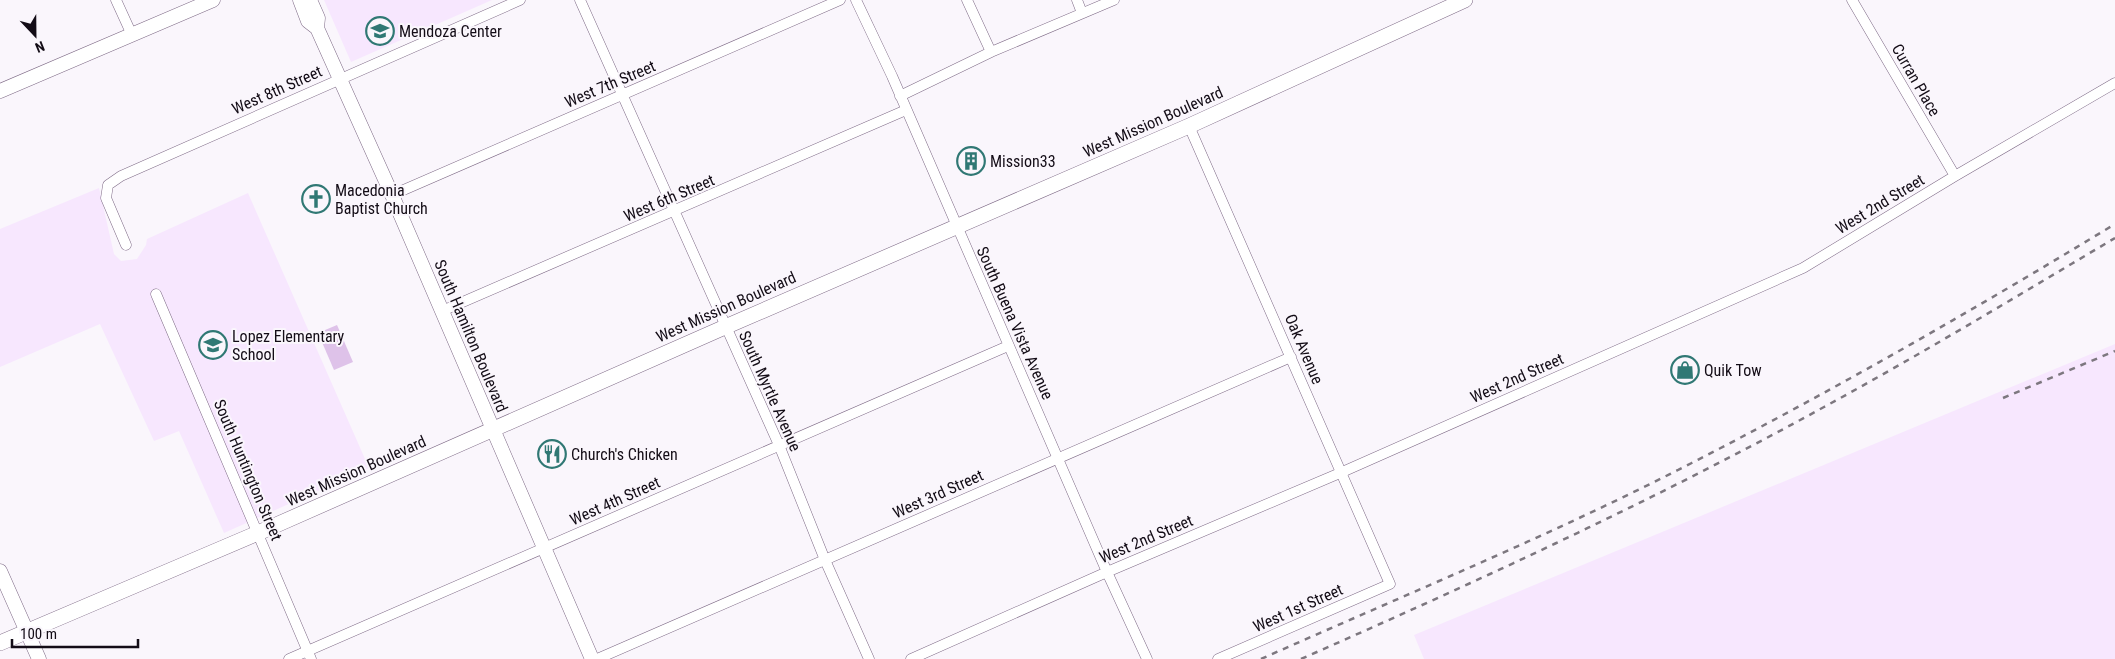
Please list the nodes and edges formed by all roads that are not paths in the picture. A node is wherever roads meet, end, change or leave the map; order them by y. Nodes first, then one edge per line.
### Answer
1 (116, 0) edge
2 (213, 0) edge
3 (300, 0) edge
4 (310, 0) edge
5 (520, 0) edge
6 (580, 0) edge
7 (840, 0) edge
8 (856, 0) edge
9 (967, 0) edge
10 (1077, 0) edge
11 (1114, 0) edge
12 (1465, 0) edge
13 (1852, 0) edge
14 (1082, 13) junction
15 (317, 28) junction
16 (132, 35) junction
17 (991, 52) junction
18 (339, 79) junction
19 (2115, 83) edge
20 (0, 91) edge
21 (622, 96) junction
22 (900, 96) junction
23 (906, 110) junction
24 (1189, 126) junction
25 (1956, 176) junction
26 (392, 195) junction
27 (674, 212) junction
28 (956, 226) junction
29 (126, 246) dead end
30 (156, 294) dead end
31 (442, 311) junction
32 (725, 326) junction
33 (1008, 346) junction
34 (1291, 357) junction
35 (492, 430) junction
36 (779, 445) junction
37 (1058, 458) junction
38 (1340, 473) junction
39 (258, 532) junction
40 (543, 548) junction
41 (825, 560) junction
42 (0, 571) edge
43 (1107, 572) junction
44 (1390, 584) joint
45 (28, 631) junction
46 (0, 643) edge
47 (309, 655) edge
48 (40, 659) edge
49 (289, 659) edge
50 (592, 659) edge
51 (597, 659) edge
52 (869, 659) edge
53 (911, 659) edge
54 (1146, 659) edge
55 (1218, 659) edge

1 - 16 street
2 - 16 street
3 - 15 street, South Hamilton Boulevard
4 - 15 street, South Hamilton Boulevard
5 - 18 street, West 8th Street
6 - 21 street, South Myrtle Avenue
7 - 21 street, West 7th Street
8 - 22 street, South Buena Vista Avenue
9 - 17 street
10 - 14 street
11 - 14 street
12 - 24 main road, West Mission Boulevard
13 - 25 street, Curran Place
14 - 17 street
15 - 18 street, South Hamilton Boulevard
16 - 20 street
17 - 22 street
18 - 26 street, South Hamilton Boulevard
18 - 29 street, West 8th Street
19 - 25 street, West 2nd Street
21 - 26 street, West 7th Street
21 - 27 street, South Myrtle Avenue
22 - 23 street, South Buena Vista Avenue
23 - 27 street, West 6th Street
23 - 28 street, South Buena Vista Avenue
24 - 28 main road, West Mission Boulevard
24 - 34 street, Oak Avenue
25 - 38 street, West 2nd Street
26 - 31 street, South Hamilton Boulevard
27 - 31 street, West 6th Street
27 - 32 street, South Myrtle Avenue
28 - 32 main road, West Mission Boulevard
28 - 33 street, South Buena Vista Avenue
30 - 39 street, South Huntington Street
31 - 35 street, South Hamilton Boulevard
32 - 35 main road, West Mission Boulevard
32 - 36 street, South Myrtle Avenue
33 - 36 street, West 4th Street
33 - 37 street, South Buena Vista Avenue
34 - 37 street, West 3rd Street
34 - 38 street, Oak Avenue
35 - 39 main road, West Mission Boulevard
35 - 40 street, South Hamilton Boulevard
36 - 40 street, West 4th Street
36 - 41 street, South Myrtle Avenue
37 - 41 street, West 3rd Street
37 - 43 street, South Buena Vista Avenue
38 - 43 street, West 2nd Street
38 - 44 street, Oak Avenue
39 - 45 main road, West Mission Boulevard
39 - 47 street, South Huntington Street
40 - 47 street, West 4th Street
40 - 50 street, South Hamilton Boulevard
41 - 51 street, West 3rd Street
41 - 52 street, South Myrtle Avenue
42 - 45 street
43 - 53 street, West 2nd Street
43 - 54 street, South Buena Vista Avenue
44 - 55 street, West 1st Street
45 - 46 main road, West Mission Boulevard
45 - 48 street
47 - 49 street, West 4th Street

